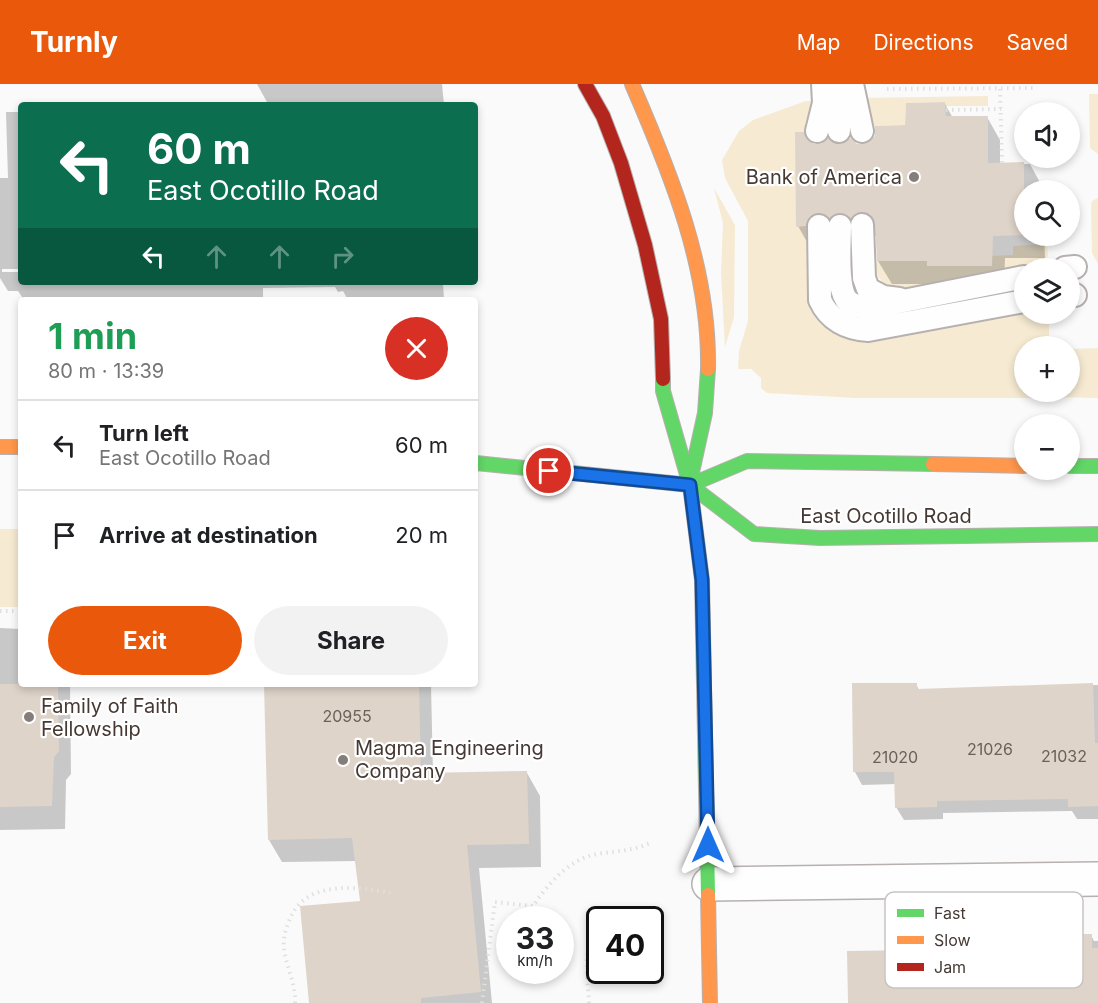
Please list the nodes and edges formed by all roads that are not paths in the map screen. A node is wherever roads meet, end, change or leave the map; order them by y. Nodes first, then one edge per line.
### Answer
1 (585, 84) edge
2 (632, 84) edge
3 (823, 84) edge
4 (838, 84) edge
5 (852, 84) edge
6 (862, 130) dead end
7 (862, 225) dead end
8 (1014, 279) edge
9 (907, 300) junction
10 (1014, 303) edge
11 (0, 447) edge
12 (18, 447) edge
13 (478, 463) edge
14 (1014, 466) edge
15 (1080, 466) edge
16 (1098, 466) edge
17 (690, 485) junction
18 (1098, 534) edge
19 (1098, 879) edge
20 (709, 884) junction
21 (710, 1003) edge

1 - 17 street
2 - 17 street
3 - 4 lane
5 - 6 lane
7 - 9 lane
8 - 9 lane
9 - 10 lane
11 - 12 street
13 - 17 street
14 - 17 street
15 - 16 street
17 - 18 street, East Ocotillo Road
17 - 20 street
19 - 20 street
20 - 21 street

